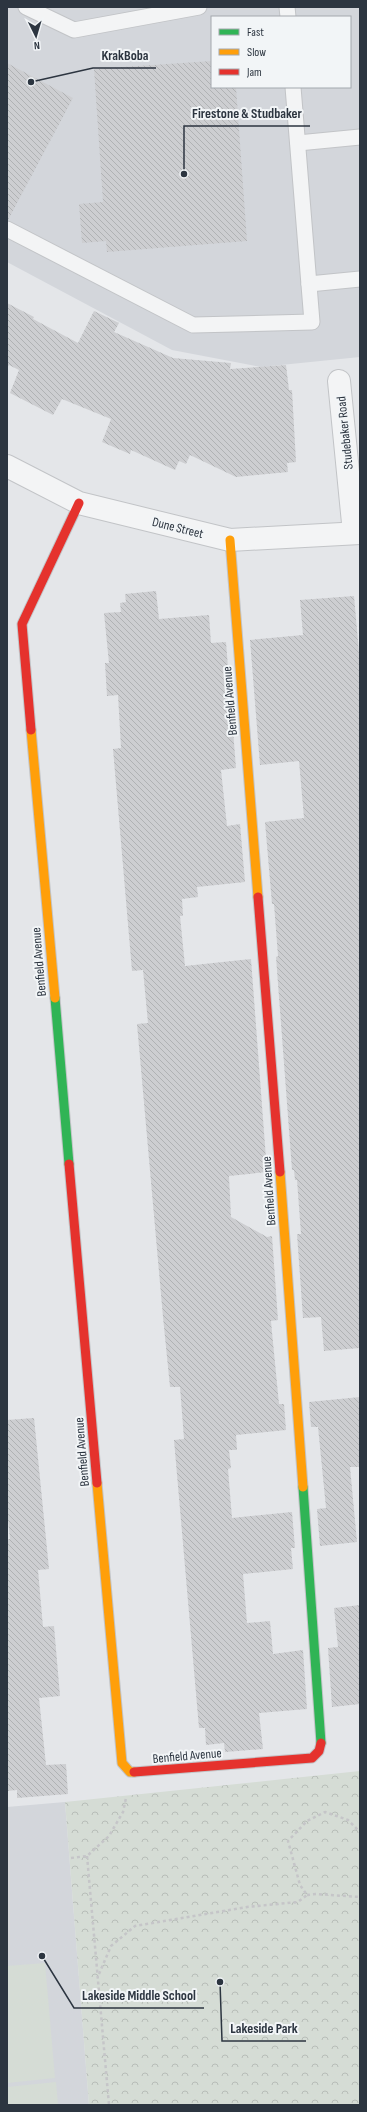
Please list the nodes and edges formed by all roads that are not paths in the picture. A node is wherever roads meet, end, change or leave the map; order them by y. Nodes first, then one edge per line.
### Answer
1 (26, 7) edge
2 (199, 7) edge
3 (294, 88) edge
4 (360, 137) edge
5 (298, 143) junction
6 (7, 229) edge
7 (360, 279) edge
8 (309, 284) junction
9 (339, 381) dead end
10 (7, 466) edge
11 (79, 503) junction
12 (357, 533) edge
13 (230, 540) junction

1 - 2 lane
3 - 5 lane
4 - 5 lane
5 - 8 lane
6 - 8 lane
7 - 8 lane
9 - 12 street, Studebaker Road
10 - 11 street, Dune Street
11 - 13 street, Dune Street
11 - 13 street, Benfield Avenue
12 - 13 street, Dune Street

